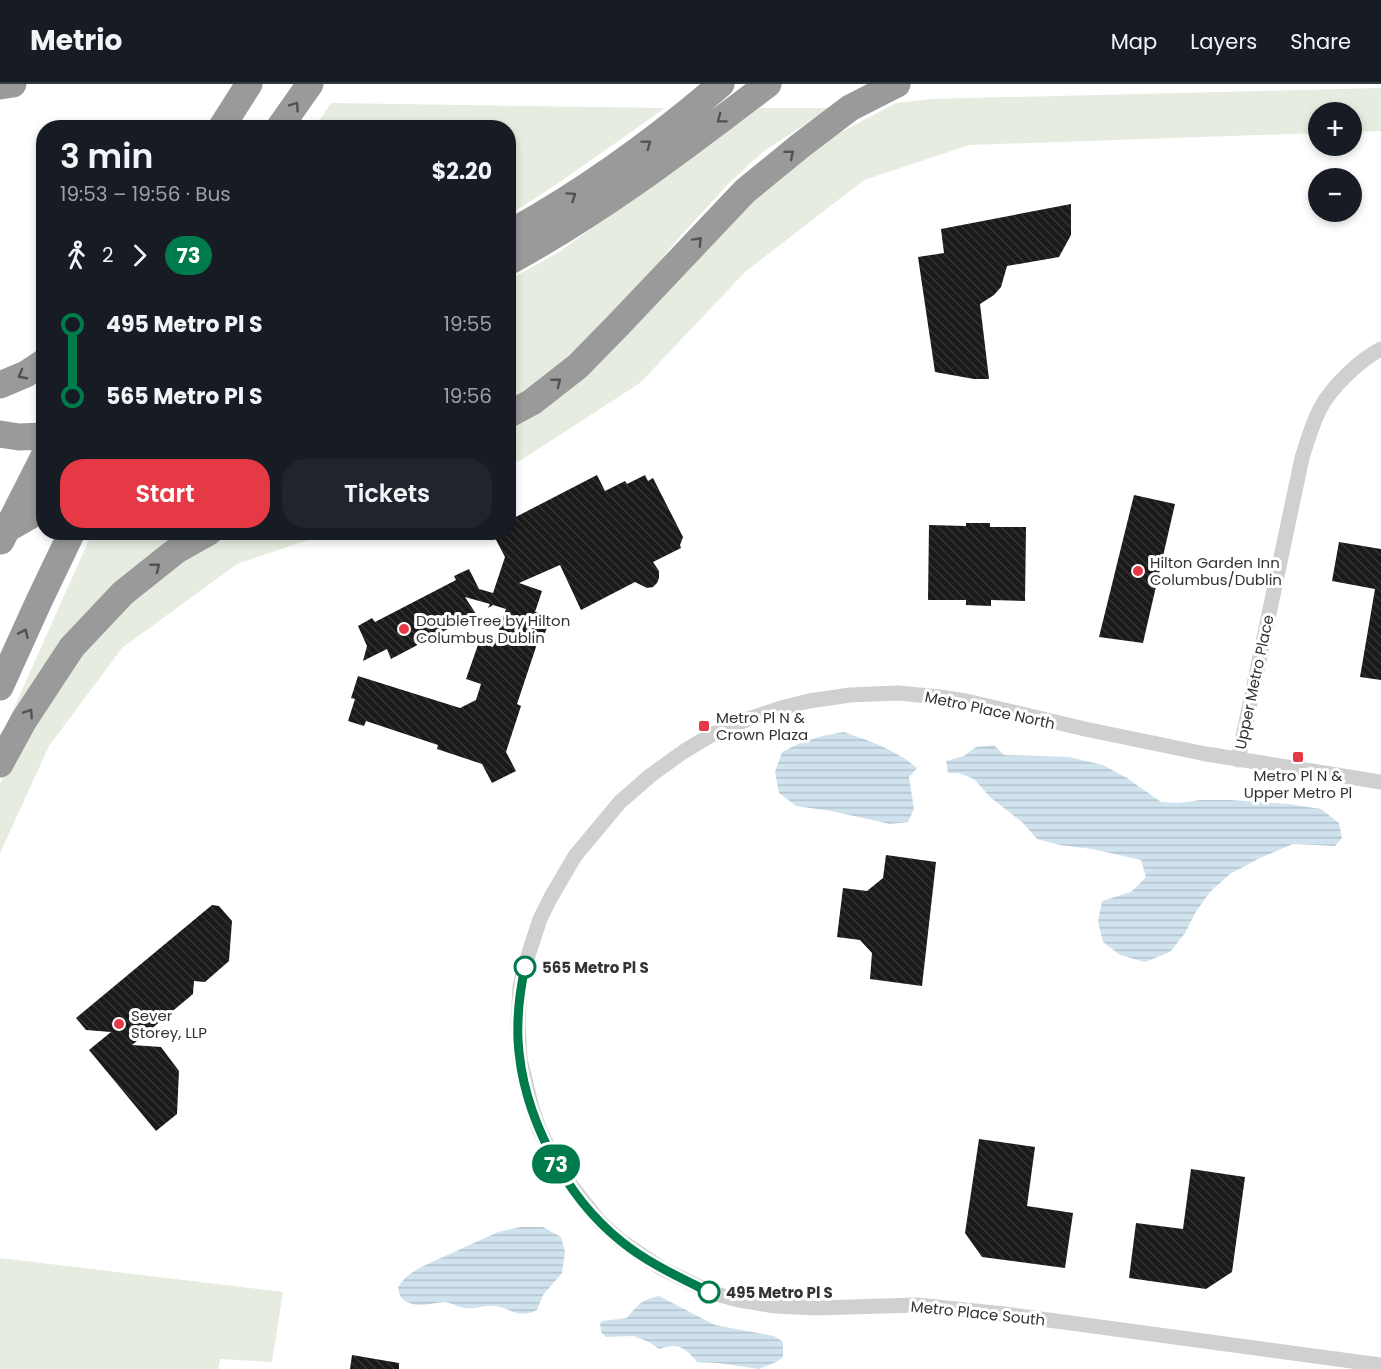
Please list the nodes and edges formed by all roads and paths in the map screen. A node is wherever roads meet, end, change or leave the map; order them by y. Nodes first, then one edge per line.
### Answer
1 (13, 84) edge
2 (249, 84) edge
3 (310, 84) edge
4 (721, 84) edge
5 (768, 84) edge
6 (897, 84) edge
7 (0, 86) edge
8 (226, 120) edge
9 (285, 120) edge
10 (516, 230) edge
11 (516, 258) edge
12 (1381, 349) edge
13 (36, 367) edge
14 (0, 386) edge
15 (516, 411) edge
16 (36, 472) edge
17 (36, 512) edge
18 (0, 532) edge
19 (68, 540) edge
20 (195, 540) edge
21 (0, 544) edge
22 (0, 687) edge
23 (1238, 760) junction
24 (0, 764) edge
25 (1381, 782) edge
26 (520, 987) joint
27 (1381, 1365) edge

1 - 7 highway
2 - 8 highway
9 -> 3 highway
10 -> 4 highway
5 -> 11 highway
15 -> 6 highway
12 - 23 street, Upper Metro Place
13 -> 14 highway
16 - 21 highway
17 - 18 highway, bridge
22 -> 19 highway
24 -> 20 highway
23 - 25 street, Metro Place North
23 - 26 street, Metro Place North
26 - 27 street, Metro Place South

